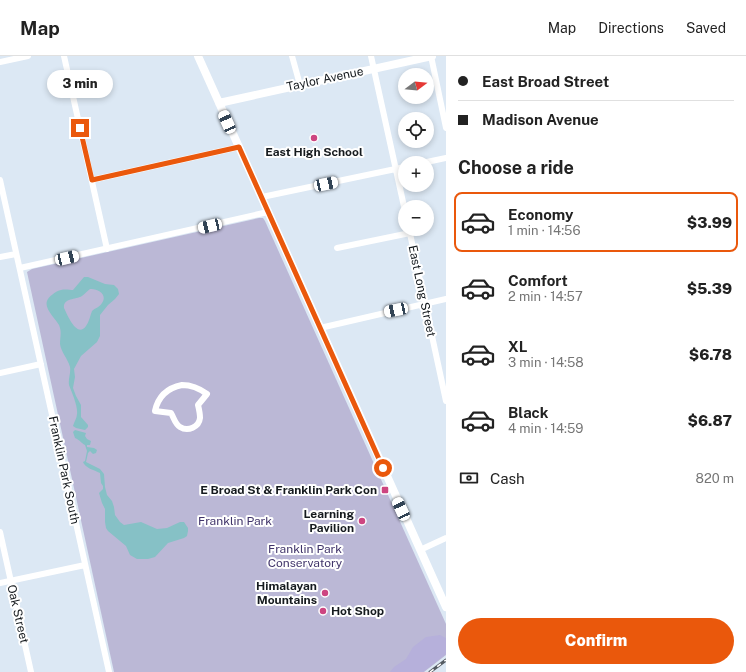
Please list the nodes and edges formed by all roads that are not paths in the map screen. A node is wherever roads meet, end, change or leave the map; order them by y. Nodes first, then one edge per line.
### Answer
1 (28, 56) edge
2 (64, 56) edge
3 (198, 56) edge
4 (292, 56) edge
5 (371, 56) edge
6 (432, 56) edge
7 (0, 62) edge
8 (374, 69) junction
9 (300, 85) junction
10 (219, 103) junction
11 (446, 128) edge
12 (239, 147) junction
13 (446, 158) edge
14 (434, 160) edge
15 (396, 169) junction
16 (0, 180) edge
17 (92, 180) junction
18 (262, 197) junction
19 (403, 200) edge
20 (268, 212) junction
21 (398, 234) edge
22 (410, 236) edge
23 (337, 248) dead end
24 (107, 249) junction
25 (16, 254) junction
26 (0, 257) edge
27 (20, 268) junction
28 (446, 299) edge
29 (426, 304) junction
30 (320, 328) junction
31 (41, 364) junction
32 (0, 373) edge
33 (446, 401) edge
34 (155, 411) joint
35 (0, 532) edge
36 (446, 538) edge
37 (420, 550) junction
38 (85, 565) junction
39 (11, 581) junction
40 (0, 583) edge
41 (444, 598) edge
42 (446, 607) edge
43 (31, 672) edge
44 (109, 672) edge

1 - 7 street
2 - 17 street
3 - 10 main road
4 - 9 street
5 - 8 street
6 - 8 main road, Taylor Avenue
6 - 11 street
8 - 9 main road, Taylor Avenue
8 - 15 street
9 - 10 main road, Taylor Avenue
10 - 12 main road
12 - 17 street
12 - 18 main road
13 - 14 street
15 - 18 street
15 - 19 street
16 - 25 street, Franklin Park South
17 - 24 street
18 - 20 main road
20 - 24 street
20 - 30 main road
21 - 23 street
22 - 29 street, East Long Street
24 - 27 street
25 - 26 street
25 - 27 street, Franklin Park South
27 - 31 street, Franklin Park South
28 - 29 street
29 - 30 street
29 - 33 street, East Long Street
30 - 37 main road
31 - 32 street
31 - 38 street, Franklin Park South
34 - 34 street
35 - 39 street, Oak Street
36 - 37 street
37 - 41 main road
38 - 39 street
38 - 44 street, Franklin Park South
39 - 40 street
39 - 43 street, Oak Street
41 - 42 main road

